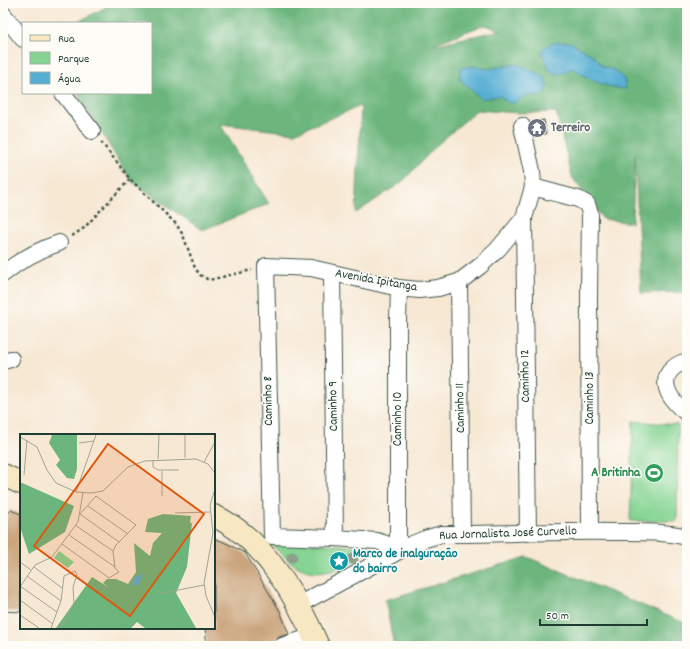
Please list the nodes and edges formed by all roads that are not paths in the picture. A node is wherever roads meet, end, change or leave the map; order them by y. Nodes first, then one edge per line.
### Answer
1 (3, 14) edge
2 (22, 39) edge
3 (65, 94) edge
4 (522, 126) dead end
5 (92, 131) road end
6 (533, 187) junction
7 (524, 218) junction
8 (59, 243) road end
9 (266, 266) joint
10 (332, 273) junction
11 (3, 274) edge
12 (459, 282) junction
13 (399, 288) junction
14 (687, 361) edge
15 (687, 413) edge
16 (3, 474) edge
17 (20, 482) edge
18 (215, 516) edge
19 (590, 531) junction
20 (528, 533) junction
21 (462, 534) junction
22 (687, 537) edge
23 (335, 538) junction
24 (398, 551) junction
25 (298, 605) junction
26 (316, 641) edge
27 (282, 646) edge

1 - 2 street
3 - 5 street
4 - 6 street
6 - 7 street, Avenida Ipitanga
6 - 19 street, Caminho 13
7 - 12 street, Avenida Ipitanga
7 - 20 street, Caminho 12
8 - 11 street
9 - 10 street, Avenida Ipitanga
9 - 23 street, Caminho 8
10 - 13 street, Avenida Ipitanga
10 - 23 street, Caminho 9
12 - 13 street, Avenida Ipitanga
12 - 21 street, Caminho 11
13 - 24 street, Caminho 10
14 - 15 street
16 - 17 main road
18 - 25 main road
19 - 20 street, Rua Jornalista José Curvello
19 - 22 street, Rua Jornalista José Curvello
20 - 21 street, Rua Jornalista José Curvello
21 - 24 street, Rua Jornalista José Curvello
23 - 24 street
24 - 25 street, Rua Jornalista José Curvello
25 - 26 main road
26 - 27 street

